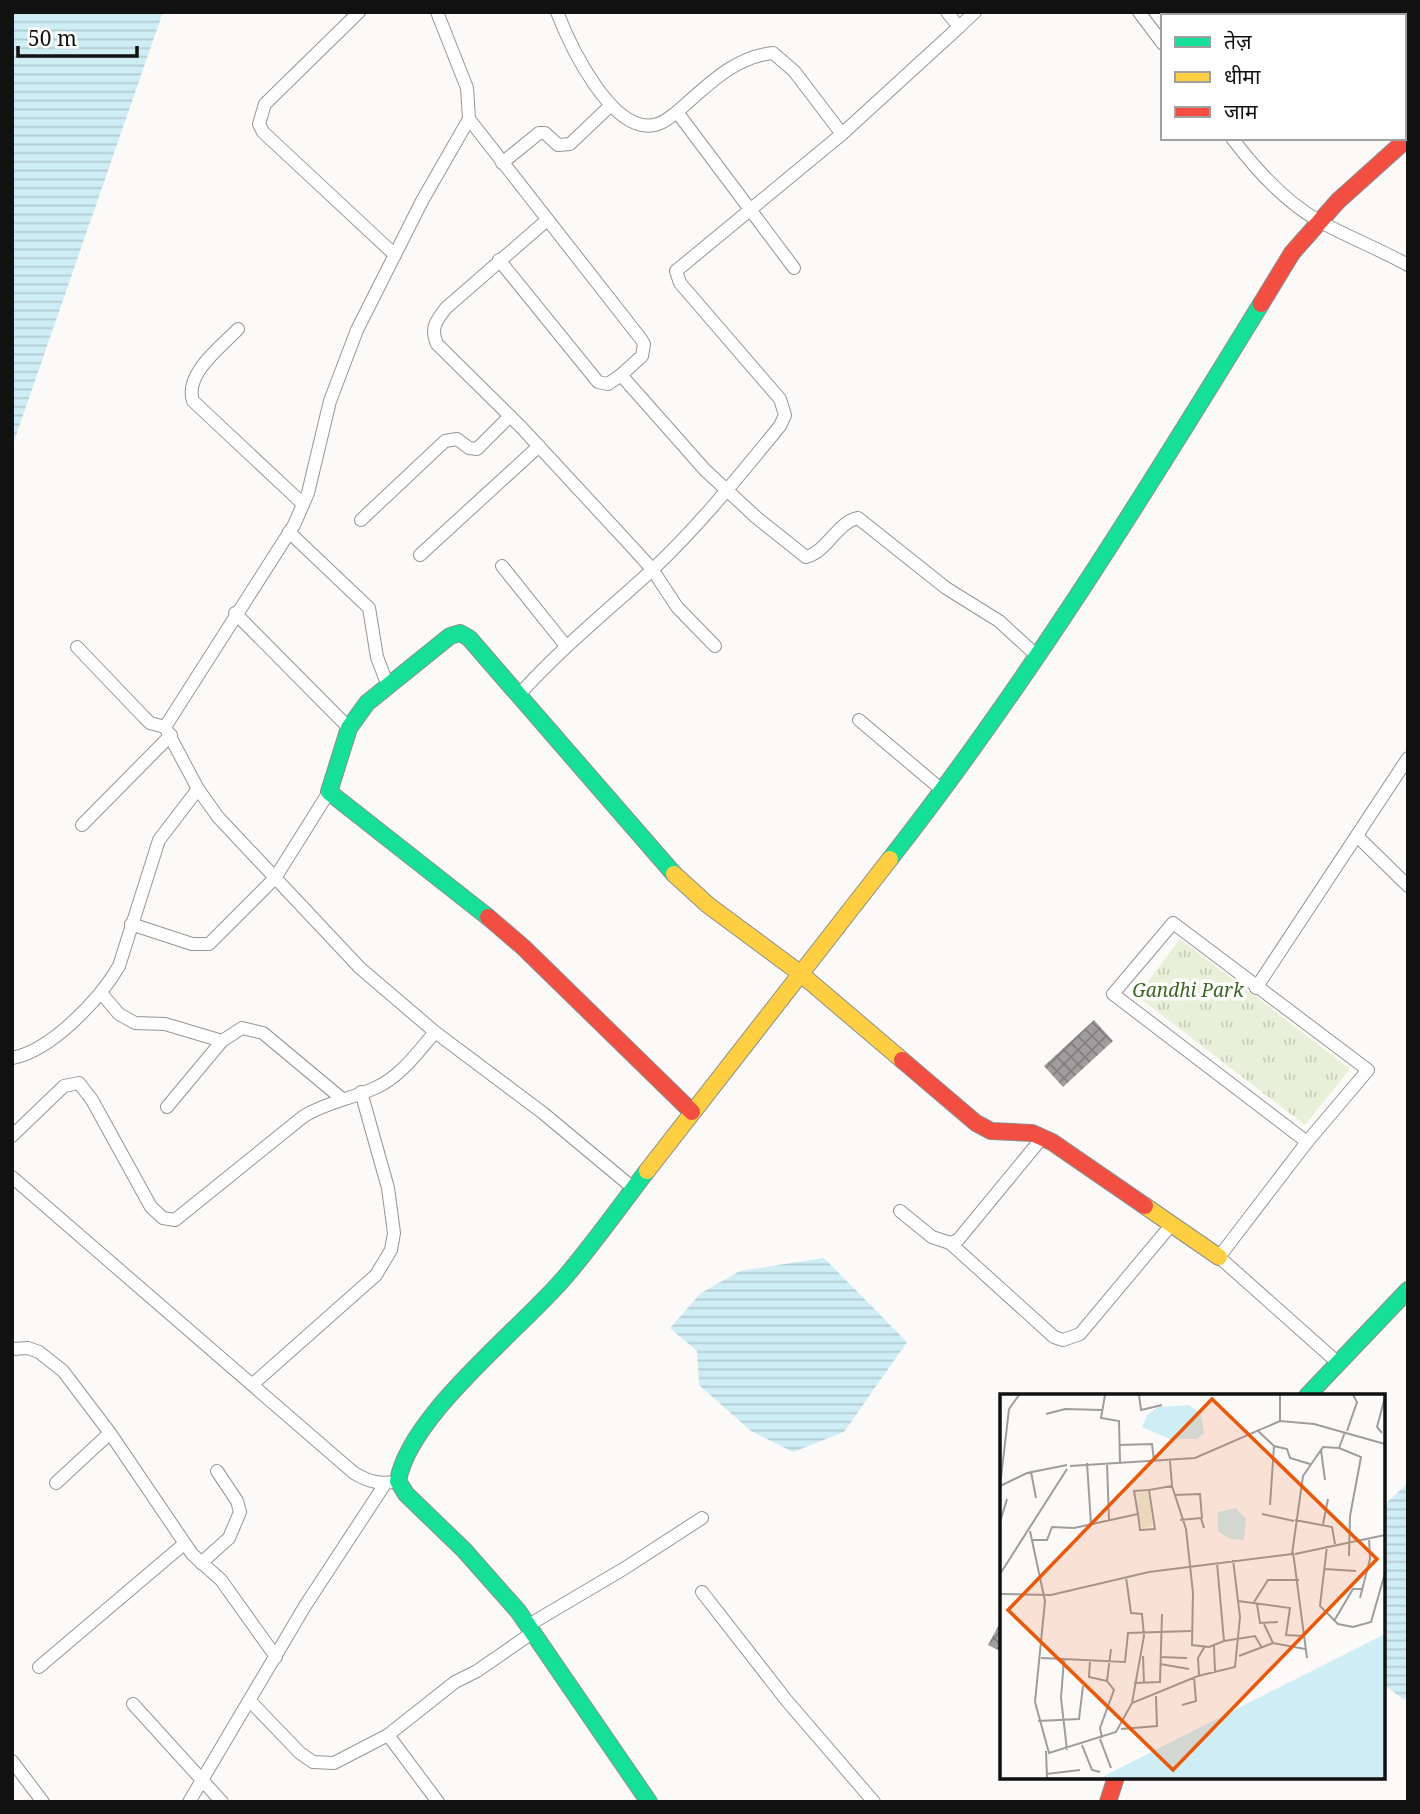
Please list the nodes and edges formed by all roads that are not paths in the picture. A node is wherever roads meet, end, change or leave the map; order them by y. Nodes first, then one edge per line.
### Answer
1 (359, 12) edge
2 (437, 12) edge
3 (557, 12) edge
4 (947, 12) edge
5 (975, 12) edge
6 (1139, 12) edge
7 (959, 27) junction
8 (1161, 41) edge
9 (611, 105) junction
10 (677, 112) junction
11 (469, 119) junction
12 (842, 134) junction
13 (1235, 140) edge
14 (1406, 140) edge
15 (502, 163) junction
16 (749, 209) junction
17 (547, 220) junction
18 (1320, 221) junction
19 (395, 256) junction
20 (499, 260) junction
21 (1408, 265) edge
22 (794, 268) dead end
23 (238, 329) dead end
24 (621, 374) junction
25 (510, 416) junction
26 (539, 446) junction
27 (727, 490) junction
28 (303, 504) junction
29 (361, 520) dead end
30 (289, 532) junction
31 (420, 555) dead end
32 (502, 566) dead end
33 (652, 569) junction
34 (235, 613) junction
35 (566, 646) junction
36 (715, 646) dead end
37 (77, 647) dead end
38 (1035, 654) junction
39 (388, 686) junction
40 (518, 696) junction
41 (859, 720) dead end
42 (349, 728) junction
43 (168, 731) junction
44 (1408, 758) edge
45 (198, 789) junction
46 (942, 790) junction
47 (329, 792) junction
48 (82, 825) dead end
49 (1357, 836) junction
50 (275, 878) junction
51 (1408, 886) edge
52 (131, 923) junction
53 (801, 974) junction
54 (1256, 988) junction
55 (101, 993) junction
56 (435, 1032) junction
57 (222, 1041) junction
58 (12, 1058) edge
59 (361, 1092) junction
60 (341, 1098) junction
61 (167, 1107) dead end
62 (692, 1112) junction
63 (12, 1136) edge
64 (1042, 1138) junction
65 (1307, 1142) junction
66 (12, 1177) edge
67 (633, 1188) junction
68 (900, 1211) dead end
69 (1172, 1224) junction
70 (950, 1243) junction
71 (1219, 1257) junction
72 (1408, 1290) edge
73 (12, 1349) edge
74 (1337, 1362) junction
75 (253, 1384) junction
76 (1309, 1394) edge
77 (110, 1433) junction
78 (217, 1471) dead end
79 (56, 1483) dead end
80 (392, 1483) junction
81 (702, 1518) dead end
82 (184, 1544) junction
83 (201, 1563) junction
84 (702, 1592) dead end
85 (529, 1629) junction
86 (276, 1657) junction
87 (39, 1667) dead end
88 (250, 1701) junction
89 (133, 1704) dead end
90 (388, 1735) junction
91 (12, 1760) edge
92 (1115, 1779) edge
93 (203, 1782) junction
94 (43, 1802) edge
95 (189, 1802) edge
96 (222, 1802) edge
97 (438, 1802) edge
98 (649, 1802) edge
99 (874, 1802) edge
100 (1108, 1802) edge

1 - 19 street
2 - 11 street
3 - 9 street
4 - 7 street
5 - 7 street
6 - 8 street
7 - 12 street
9 - 10 street
9 - 15 street
10 - 12 street
10 - 16 street
11 - 15 street
11 - 19 street
12 - 16 street
13 - 18 street
14 - 18 street
15 - 17 street
16 - 22 street
16 - 27 street
17 - 20 street
17 - 24 street
18 - 21 street
18 - 38 street
19 - 28 street
20 - 24 street
20 - 25 street
23 - 28 street
24 - 27 street
25 - 26 street
25 - 29 street
26 - 31 street
26 - 33 street
27 - 33 street
27 - 38 street
28 - 30 street
30 - 34 street
30 - 39 street
32 - 35 street
33 - 35 street
33 - 36 street
34 - 42 street
34 - 43 street
35 - 40 street
37 - 43 street
38 - 46 street
39 - 40 street
39 - 42 street
40 - 53 street
41 - 46 street
42 - 47 street
43 - 45 street
43 - 48 street
44 - 49 street
45 - 50 street
45 - 52 street
46 - 53 street
47 - 50 street
47 - 62 street
49 - 51 street
49 - 54 street
50 - 52 street
50 - 56 street
52 - 55 street
53 - 62 street
53 - 64 street
54 - 65 street
54 - 65 street
55 - 57 street
55 - 58 street
56 - 59 street
56 - 67 street
57 - 60 street
57 - 61 street
59 - 60 street
59 - 75 street
60 - 63 street
62 - 67 street
64 - 69 street
64 - 70 street
65 - 71 street
66 - 75 street
67 - 80 street
68 - 70 street
69 - 70 street
69 - 71 street
71 - 74 street
72 - 74 street
73 - 77 street
74 - 76 street
75 - 80 street
77 - 79 street
77 - 82 street
78 - 83 street
80 - 85 street
80 - 86 street
81 - 85 street
82 - 83 street
82 - 87 street
83 - 86 street
84 - 99 street
85 - 90 street
85 - 98 street
86 - 88 street
88 - 90 street
88 - 93 street
89 - 93 street
90 - 97 street
91 - 94 street
92 - 100 street
93 - 95 street
93 - 96 street

